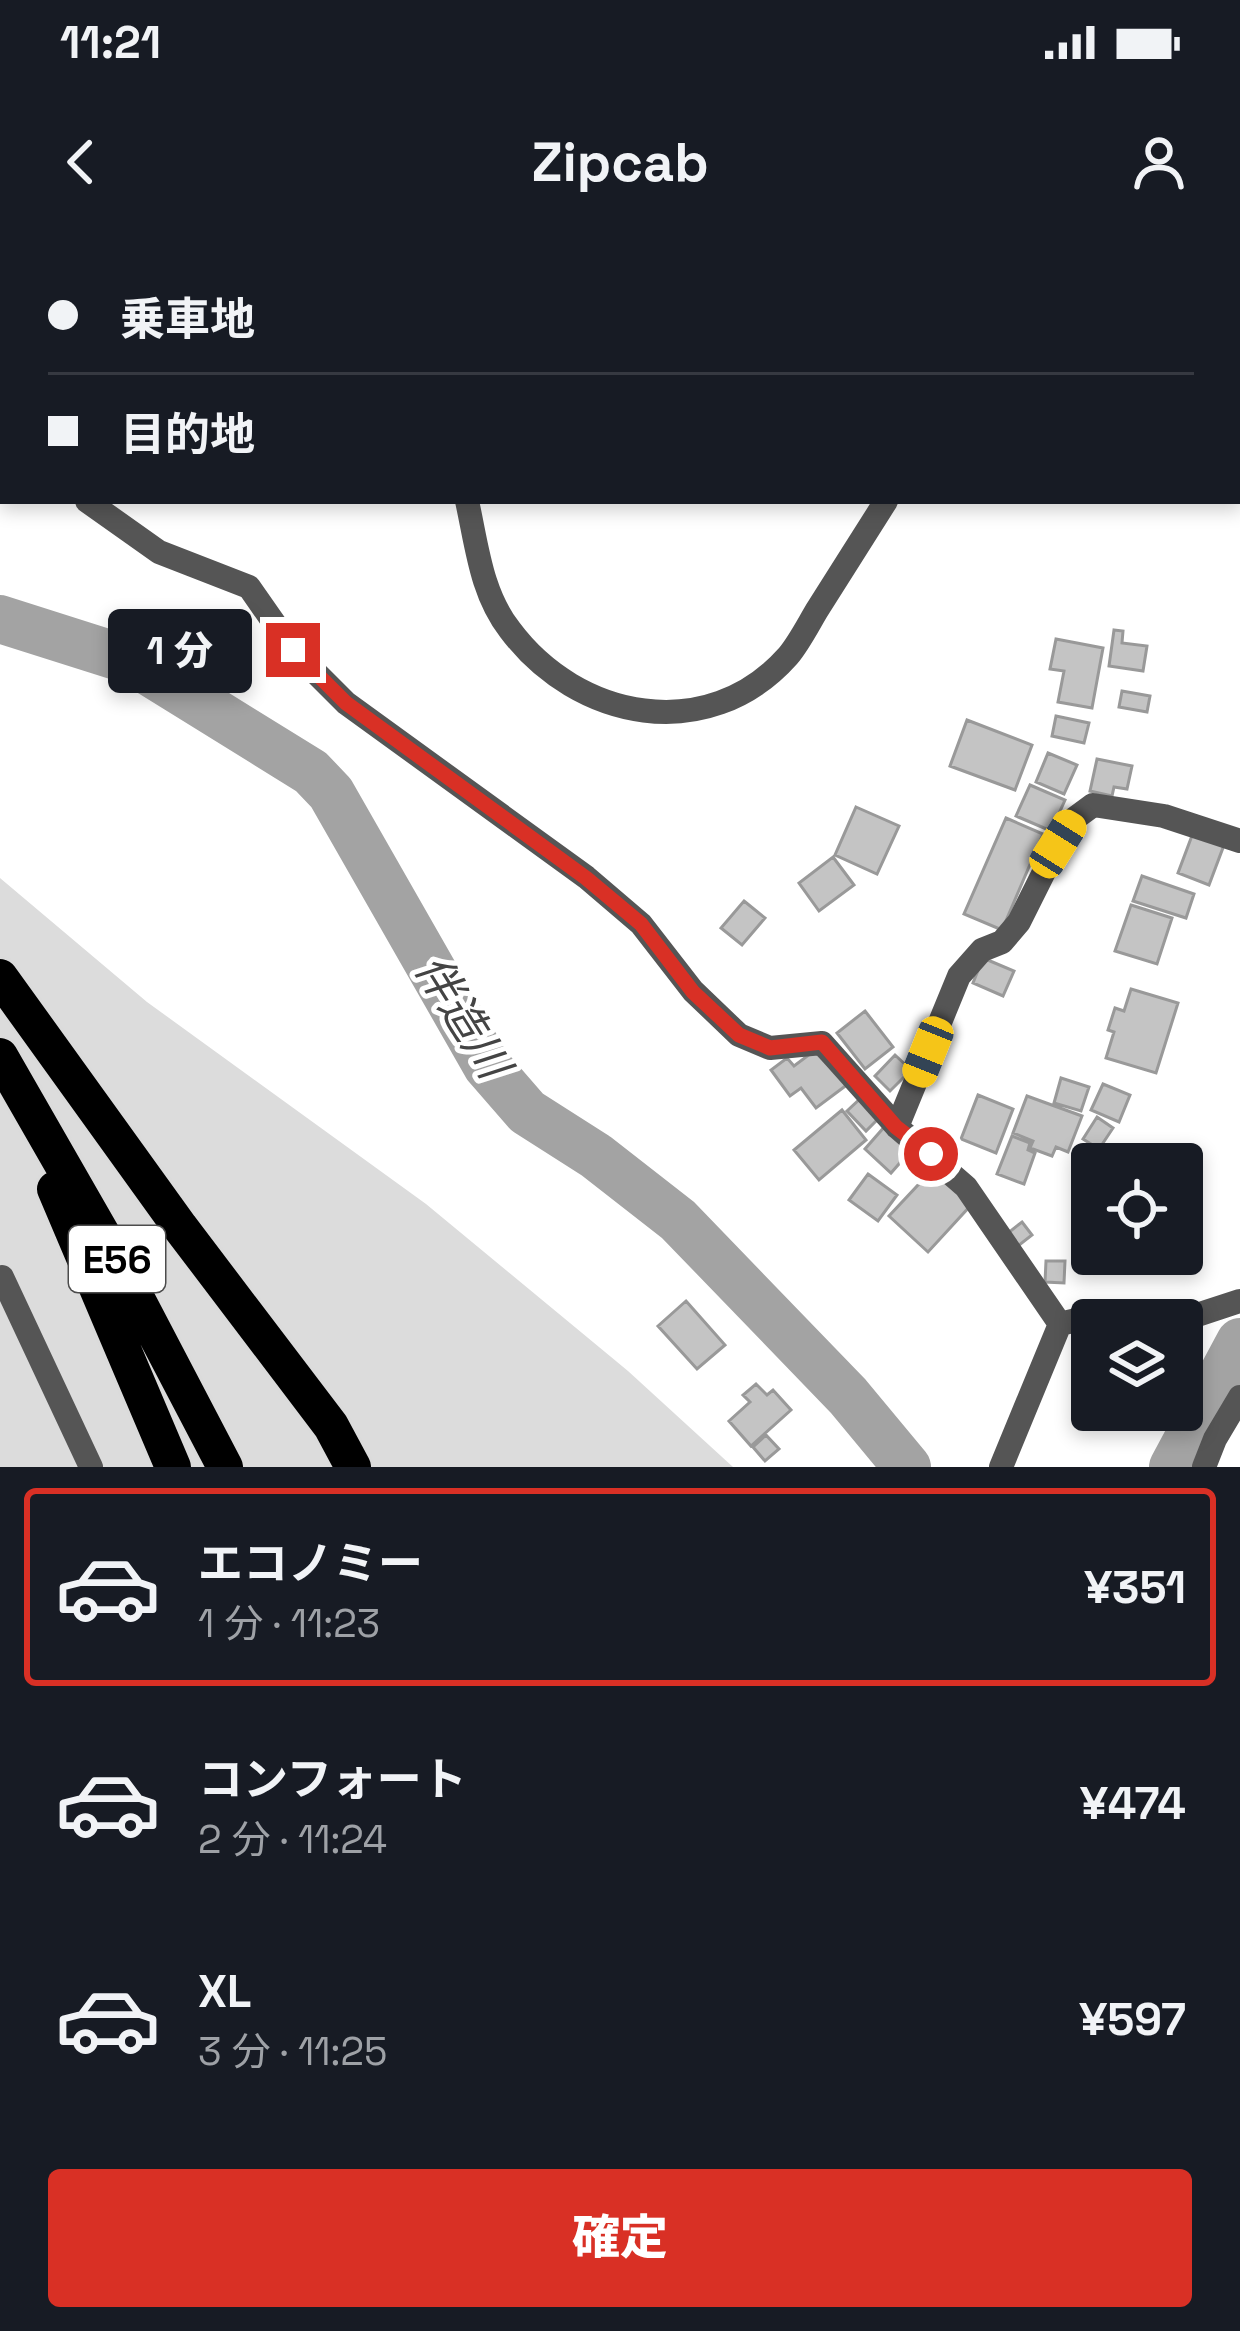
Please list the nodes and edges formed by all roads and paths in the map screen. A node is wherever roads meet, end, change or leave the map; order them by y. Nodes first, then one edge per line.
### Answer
1 (91, 504) edge
2 (468, 504) edge
3 (884, 504) edge
4 (1240, 841) edge
5 (0, 977) edge
6 (0, 1057) edge
7 (896, 1127) junction
8 (2, 1277) edge
9 (1240, 1301) edge
10 (1060, 1324) junction
11 (1240, 1397) edge
12 (91, 1467) edge
13 (173, 1467) edge
14 (225, 1467) edge
15 (353, 1467) edge
16 (1001, 1467) edge
17 (1204, 1467) edge

1 - 7 street
2 - 3 street
4 - 7 street
5 - 15 highway
6 - 13 highway
6 - 14 highway, E56
7 - 10 street
8 - 12 street
9 - 10 street
10 - 16 street
11 - 17 street

